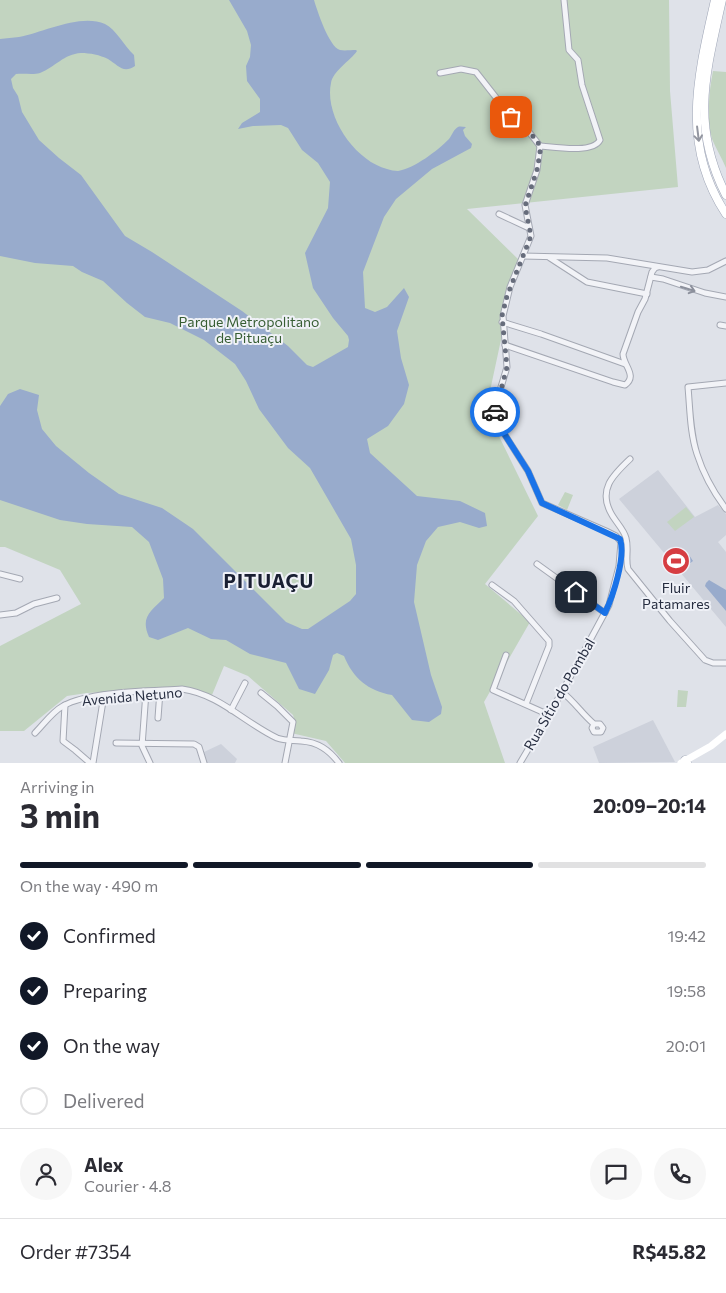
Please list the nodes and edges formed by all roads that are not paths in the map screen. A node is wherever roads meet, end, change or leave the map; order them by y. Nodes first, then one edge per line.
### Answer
1 (564, 0) edge
2 (714, 0) edge
3 (722, 0) edge
4 (440, 73) dead end
5 (540, 146) junction
6 (726, 195) edge
7 (499, 214) dead end
8 (726, 214) edge
9 (529, 228) junction
10 (523, 256) junction
11 (547, 256) junction
12 (726, 261) edge
13 (658, 267) junction
14 (666, 268) junction
15 (651, 277) junction
16 (663, 279) junction
17 (647, 294) junction
18 (726, 297) edge
19 (502, 322) junction
20 (505, 345) junction
21 (626, 364) junction
22 (726, 383) edge
23 (630, 459) dead end
24 (726, 509) edge
25 (537, 564) dead end
26 (0, 574) edge
27 (20, 579) dead end
28 (492, 585) dead end
29 (57, 598) dead end
30 (605, 613) junction
31 (0, 615) edge
32 (506, 655) dead end
33 (726, 663) edge
34 (245, 683) dead end
35 (160, 691) junction
36 (146, 692) junction
37 (562, 692) junction
38 (260, 693) dead end
39 (104, 696) junction
40 (526, 704) junction
41 (65, 705) junction
42 (231, 710) junction
43 (547, 714) junction
44 (158, 718) dead end
45 (594, 724) dead end
46 (35, 733) dead end
47 (726, 734) edge
48 (289, 741) junction
49 (116, 743) dead end
50 (142, 744) junction
51 (684, 762) edge
52 (91, 763) edge
53 (150, 763) edge
54 (204, 763) edge
55 (285, 763) edge
56 (339, 763) edge
57 (520, 763) edge

1 - 5 street
2 -> 8 main road
3 - 6 main road
4 - 5 street
5 - 9 street, Rua Sítio do Pombal
7 - 9 street
9 - 10 street, Rua Sítio do Pombal
10 - 11 street
10 - 19 street, Rua Sítio do Pombal
11 - 13 street
11 - 17 street
12 - 14 street
13 - 14 street
13 - 15 street
14 - 16 street
15 - 16 street
15 - 17 street
16 -> 18 street
17 - 21 street
19 - 20 street, Rua Sítio do Pombal
19 - 21 street
20 - 21 street
20 - 30 street, Rua Sítio do Pombal
22 - 24 street
23 - 33 street
25 - 30 street
26 - 27 street
28 - 40 street
29 - 31 street
30 - 37 street, Rua Sítio do Pombal
32 - 40 street
34 - 42 street
35 - 36 street, Avenida Netuno
35 - 42 street, Avenida Netuno
35 - 44 street
36 - 39 street, Avenida Netuno
36 - 50 street
37 - 43 street, Rua Sítio do Pombal
37 - 45 street
38 - 48 street
39 - 41 street, Avenida Netuno
39 - 52 street
40 - 43 street
41 - 46 street, Avenida Netuno
41 - 52 street
42 - 48 street, Avenida Netuno
43 - 57 street, Rua Sítio do Pombal
47 - 51 street
48 - 55 street
48 - 56 street, Avenida Netuno
49 - 50 street
50 - 53 street
50 - 54 street

